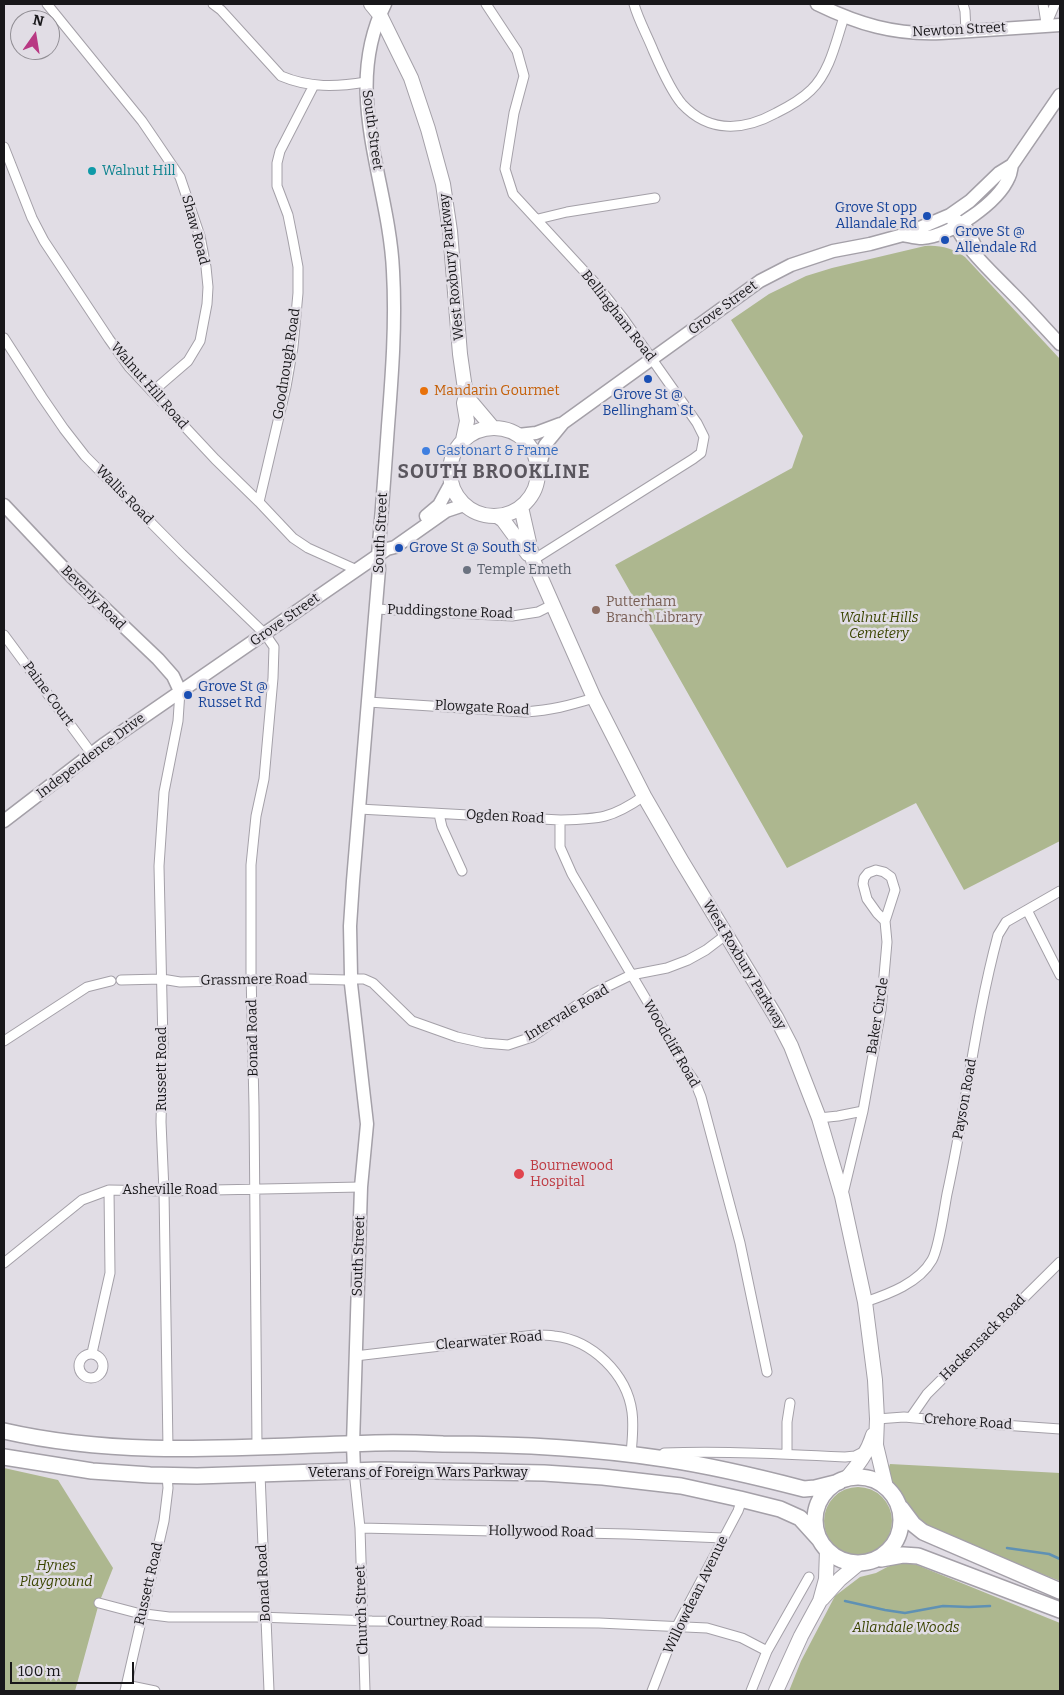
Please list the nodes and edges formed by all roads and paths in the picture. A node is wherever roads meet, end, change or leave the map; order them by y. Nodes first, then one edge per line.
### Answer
1 (47, 4) edge
2 (212, 4) edge
3 (486, 4) edge
4 (634, 4) edge
5 (817, 4) edge
6 (963, 4) edge
7 (1043, 4) edge
8 (1055, 4) edge
9 (379, 7) edge
10 (844, 17) junction
11 (1046, 25) junction
12 (1060, 25) edge
13 (966, 32) junction
14 (1060, 35) edge
15 (366, 82) junction
16 (314, 85) junction
17 (1060, 95) edge
18 (4, 148) edge
19 (1012, 165) junction
20 (655, 198) dead end
21 (950, 215) junction
22 (538, 219) junction
23 (958, 225) junction
24 (903, 235) junction
25 (4, 338) edge
26 (1060, 344) edge
27 (652, 359) junction
28 (152, 392) junction
29 (466, 396) junction
30 (562, 423) junction
31 (493, 428) junction
32 (518, 435) junction
33 (463, 440) junction
34 (538, 478) junction
35 (451, 484) junction
36 (260, 502) junction
37 (4, 505) edge
38 (464, 505) junction
39 (521, 507) junction
40 (497, 516) junction
41 (384, 551) junction
42 (533, 560) junction
43 (357, 570) junction
44 (552, 605) junction
45 (376, 609) junction
46 (264, 634) junction
47 (4, 635) edge
48 (180, 691) junction
49 (594, 698) junction
50 (368, 702) junction
51 (92, 754) junction
52 (644, 796) junction
53 (359, 809) junction
54 (439, 814) junction
55 (560, 820) junction
56 (4, 821) edge
57 (462, 871) dead end
58 (1060, 891) edge
59 (1027, 910) junction
60 (885, 921) junction
61 (727, 934) junction
62 (631, 975) junction
63 (1060, 975) edge
64 (162, 979) junction
65 (111, 980) dead end
66 (121, 980) dead end
67 (251, 980) junction
68 (351, 980) junction
69 (4, 1041) edge
70 (862, 1111) junction
71 (819, 1118) junction
72 (361, 1188) junction
73 (255, 1189) junction
74 (109, 1190) junction
75 (164, 1191) junction
76 (842, 1196) junction
77 (1060, 1262) edge
78 (4, 1263) edge
79 (865, 1302) junction
80 (92, 1353) dead end
81 (355, 1356) junction
82 (767, 1372) dead end
83 (790, 1403) dead end
84 (911, 1417) junction
85 (876, 1423) junction
86 (1060, 1428) edge
87 (4, 1431) edge
88 (353, 1444) junction
89 (869, 1446) junction
90 (257, 1447) junction
91 (168, 1449) junction
92 (787, 1454) junction
93 (631, 1455) junction
94 (4, 1457) edge
95 (354, 1471) junction
96 (260, 1474) junction
97 (167, 1476) junction
98 (843, 1480) junction
99 (886, 1487) junction
100 (742, 1499) junction
101 (897, 1500) junction
102 (360, 1528) junction
103 (723, 1538) junction
104 (823, 1544) junction
105 (877, 1560) junction
106 (858, 1564) junction
107 (809, 1578) dead end
108 (1060, 1591) edge
109 (820, 1601) junction
110 (99, 1603) dead end
111 (1060, 1610) edge
112 (143, 1613) junction
113 (266, 1617) junction
114 (363, 1620) junction
115 (677, 1626) junction
116 (767, 1652) junction
117 (125, 1688) edge
118 (155, 1691) edge
119 (269, 1691) edge
120 (365, 1691) edge
121 (652, 1691) edge
122 (751, 1691) edge
123 (776, 1691) edge

1 - 28 street, Shaw Road
2 - 16 street
3 - 22 street, Bellingham Road
4 - 10 street
5 - 10 street, Newton Street
6 - 13 street
7 - 11 street
8 - 11 street
9 - 15 street, South Street
9 - 29 main road, West Roxbury Parkway
10 - 13 street, Newton Street
11 - 12 street, Newton Street
11 - 13 street, Newton Street
11 - 14 street
15 - 16 street
15 - 41 street, South Street
16 - 36 street, Goodnough Road
17 - 19 street, Grove Street
18 - 28 street, Walnut Hill Road
19 - 21 street, Grove Street
19 - 23 street, Grove Street
20 - 22 street
21 - 23 street
21 - 24 street, Grove Street
22 - 27 street, Bellingham Road
23 - 24 street, Grove Street
23 - 26 street
24 - 27 street, Grove Street
25 - 46 street, Wallis Road
27 - 30 street, Grove Street
27 - 42 street, Bellingham Road
28 - 36 street, Walnut Hill Road
29 - 31 main road
29 - 33 main road, West Roxbury Parkway
30 - 32 street, Grove Street
30 - 34 street, Grove Street
31 - 32 main road
31 - 33 main road
32 - 34 main road
33 - 35 main road
34 - 39 main road
35 - 38 main road
35 - 41 street, Grove Street
36 - 43 street, Walnut Hill Road
37 - 48 street, Beverly Road
38 - 40 main road
38 - 41 street, Grove Street
39 - 40 main road
39 - 42 main road, West Roxbury Parkway
40 - 42 main road, West Roxbury Parkway
41 - 43 street, Grove Street
41 - 45 street, South Street
42 - 44 main road, West Roxbury Parkway
43 - 46 street, Grove Street
44 - 45 street, Puddingstone Road
44 - 49 main road, West Roxbury Parkway
45 - 50 street, South Street
46 - 48 street, Grove Street
46 - 67 street, Bonad Road
47 - 51 street, Paine Court
48 - 51 street, Independence Drive
48 - 64 street, Russett Road
49 - 50 street, Plowgate Road
49 - 52 main road, West Roxbury Parkway
50 - 53 street, South Street
51 - 56 street, Independence Drive
52 - 55 street, Ogden Road
52 - 61 main road, West Roxbury Parkway
53 - 54 street, Ogden Road
53 - 68 street, South Street
54 - 55 street, Ogden Road
54 - 57 street
55 - 62 street, Woodcliff Road
58 - 59 street, Payson Road
59 - 63 street
59 - 79 street, Payson Road
60 - 60 street, Baker Circle
60 - 70 street, Baker Circle
61 - 62 street, Intervale Road
61 - 71 main road, West Roxbury Parkway
62 - 68 street, Intervale Road
62 - 82 street, Woodcliff Road
64 - 66 street, Grassmere Road
64 - 67 street, Grassmere Road
64 - 75 street, Russett Road
65 - 69 street
67 - 68 street, Grassmere Road
67 - 73 street, Bonad Road
68 - 72 street, South Street
70 - 71 street
70 - 76 street, Baker Circle
71 - 76 main road, West Roxbury Parkway
72 - 73 street, Asheville Road
72 - 81 street, South Street
73 - 75 street, Asheville Road
73 - 90 street, Bonad Road
74 - 75 street, Asheville Road
74 - 78 street, Asheville Road
74 - 80 street
75 - 91 street, Russett Road
76 - 79 main road, West Roxbury Parkway
77 - 84 street, Hackensack Road
79 - 85 main road, West Roxbury Parkway
81 - 88 street, South Street
81 - 93 street, Clearwater Road
83 - 92 street
84 - 85 street, Crehore Road
84 - 86 street, Crehore Road
85 - 89 main road, West Roxbury Parkway
85 - 99 main road, West Roxbury Parkway
87 - 91 highway, Veterans of Foreign Wars Parkway
88 - 90 highway, Veterans of Foreign Wars Parkway
88 - 93 highway, Veterans of Foreign Wars Parkway
88 - 95 street, South Street
89 - 92 street, Veterans of Foreign Wars Parkway
89 - 98 main road, West Roxbury Parkway
90 - 91 highway, Veterans of Foreign Wars Parkway
92 - 93 street, Veterans of Foreign Wars Parkway
93 - 98 highway, Veterans of Foreign Wars Parkway
94 - 97 highway, Veterans of Foreign Wars Parkway
95 - 96 highway, Veterans of Foreign Wars Parkway
95 - 100 highway, Veterans of Foreign Wars Parkway
95 - 102 street, South Street
96 - 97 highway, Veterans of Foreign Wars Parkway
96 - 113 street, Bonad Road
97 - 112 street, Russett Road
98 - 99 highway
98 - 104 highway
99 - 101 highway
100 - 103 street, Willowdean Avenue
100 - 104 highway, Veterans of Foreign Wars Parkway
101 - 105 highway
101 - 108 highway
102 - 103 street, Hollywood Road
102 - 114 street, Church Street
103 - 115 street, Willowdean Avenue
104 - 106 highway
104 - 109 main road
105 - 106 highway
105 - 111 highway
106 - 109 main road
107 - 116 street
109 - 123 main road
110 - 112 street, Courtney Road
112 - 113 street, Courtney Road
112 - 117 street, Russett Road
113 - 114 street, Courtney Road
113 - 119 street, Bonad Road
114 - 115 street, Courtney Road
114 - 120 street, Church Street
115 - 116 street, Courtney Road
115 - 121 street, Willowdean Avenue
116 - 122 street
117 - 118 street

